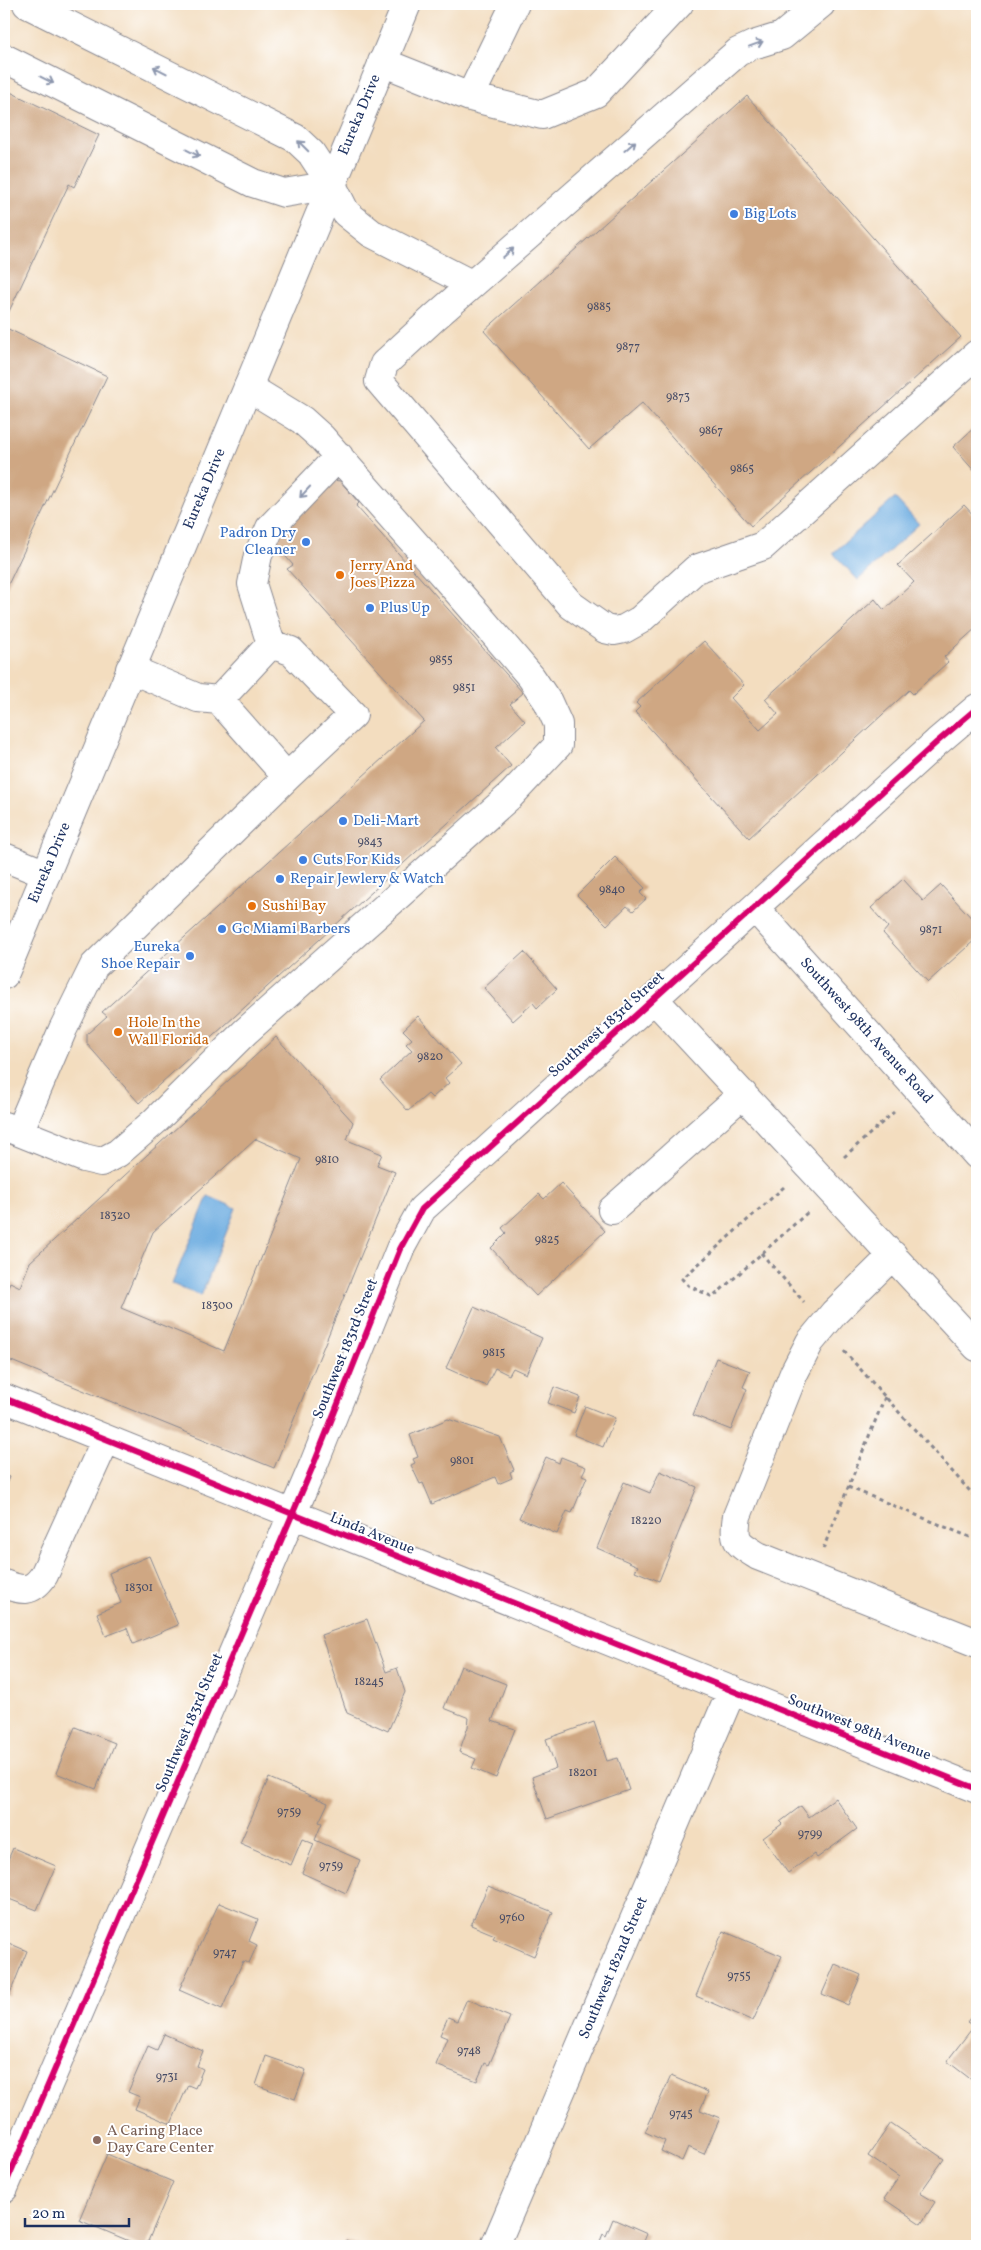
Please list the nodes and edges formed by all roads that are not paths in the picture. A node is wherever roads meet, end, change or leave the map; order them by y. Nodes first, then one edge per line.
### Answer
1 (27, 4) edge
2 (407, 4) edge
3 (515, 4) edge
4 (679, 4) edge
5 (821, 4) edge
6 (4, 58) edge
7 (382, 62) junction
8 (470, 96) junction
9 (332, 185) junction
10 (471, 284) junction
11 (977, 354) edge
12 (248, 386) junction
13 (339, 456) junction
14 (271, 644) junction
15 (130, 669) junction
16 (219, 700) junction
17 (977, 708) edge
18 (287, 777) junction
19 (4, 857) edge
20 (46, 874) junction
21 (755, 908) junction
22 (4, 975) edge
23 (654, 999) junction
24 (743, 1094) junction
25 (11, 1129) edge
26 (977, 1155) edge
27 (612, 1210) dead end
28 (893, 1255) junction
29 (977, 1347) edge
30 (4, 1398) edge
31 (106, 1439) junction
32 (292, 1516) junction
33 (4, 1584) edge
34 (977, 1644) edge
35 (732, 1690) junction
36 (977, 1790) edge
37 (4, 2188) edge
38 (495, 2246) edge

9 -> 1 street
2 - 7 street, Eureka Drive
3 - 8 street
4 - 8 street
10 -> 5 street
6 -> 9 street
7 - 8 street
7 - 9 street, Eureka Drive
9 - 10 street
9 - 12 street, Eureka Drive
10 - 11 street
12 - 13 street
12 - 15 street, Eureka Drive
13 -> 14 street
13 - 25 street
14 - 16 street
14 - 18 street
15 - 16 street
15 - 20 street, Eureka Drive
16 - 18 street
17 - 21 street, Southwest 183rd Street
18 - 25 street
19 - 20 street
20 - 22 street, Eureka Drive
21 - 23 street, Southwest 183rd Street
21 - 26 street, Southwest 98th Avenue Road
23 - 24 street
23 - 32 street, Southwest 183rd Street
24 - 27 street
24 - 28 street
28 - 29 street
28 - 34 street
30 - 31 street, Linda Avenue
31 - 32 street, Linda Avenue
31 - 33 street
32 - 35 street, Linda Avenue
32 - 37 street, Southwest 183rd Street
35 - 36 street, Southwest 98th Avenue
35 - 38 street, Southwest 182nd Street

